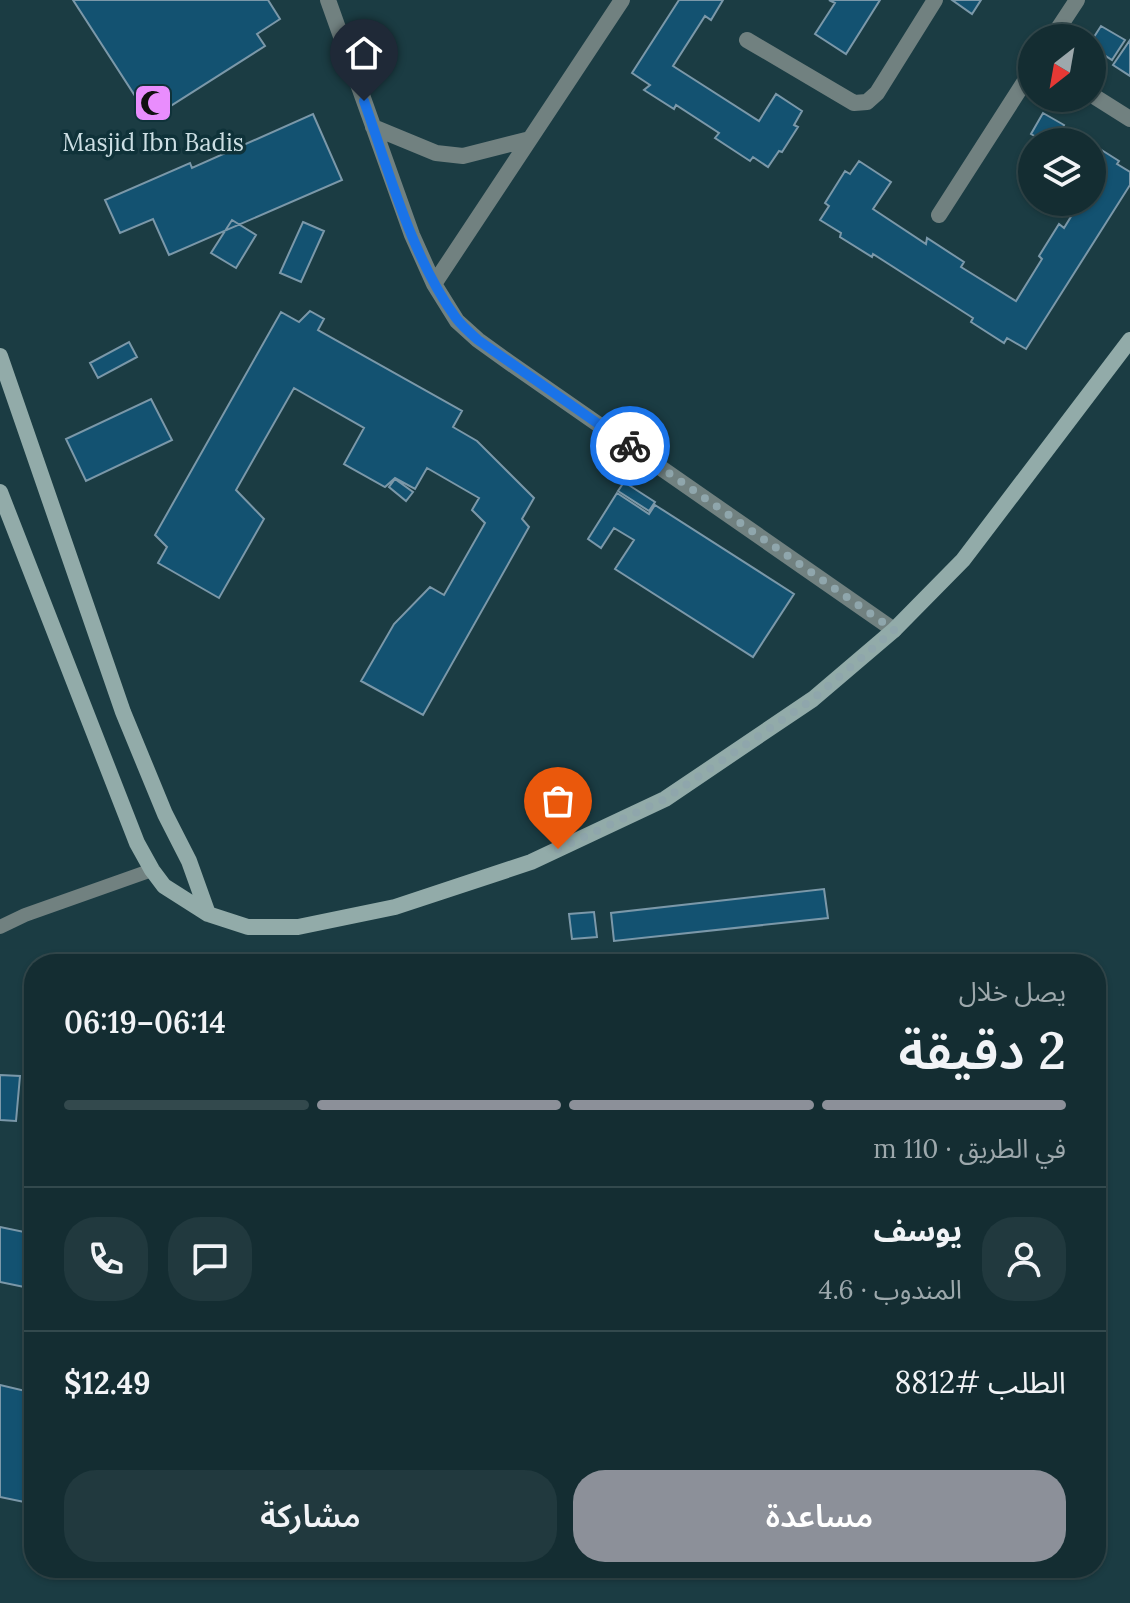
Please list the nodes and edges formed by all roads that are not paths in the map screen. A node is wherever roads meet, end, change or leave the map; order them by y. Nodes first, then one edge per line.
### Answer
1 (328, 0) edge
2 (622, 0) edge
3 (935, 0) edge
4 (1077, 0) edge
5 (1061, 24) edge
6 (747, 40) dead end
7 (1018, 92) edge
8 (1106, 104) edge
9 (1130, 119) edge
10 (373, 127) junction
11 (530, 139) junction
12 (939, 215) dead end
13 (434, 284) junction
14 (1130, 340) edge
15 (0, 356) edge
16 (0, 492) edge
17 (894, 630) junction
18 (152, 870) junction
19 (208, 914) junction
20 (0, 927) edge

1 - 10 street
2 - 11 street
3 - 6 street
4 - 5 street
7 - 12 street
8 - 9 street
10 - 11 street
10 - 13 street
11 - 13 street
13 - 17 street
14 - 17 street
15 - 19 street
16 - 18 street
17 - 19 street
18 - 19 street
18 - 20 lane

